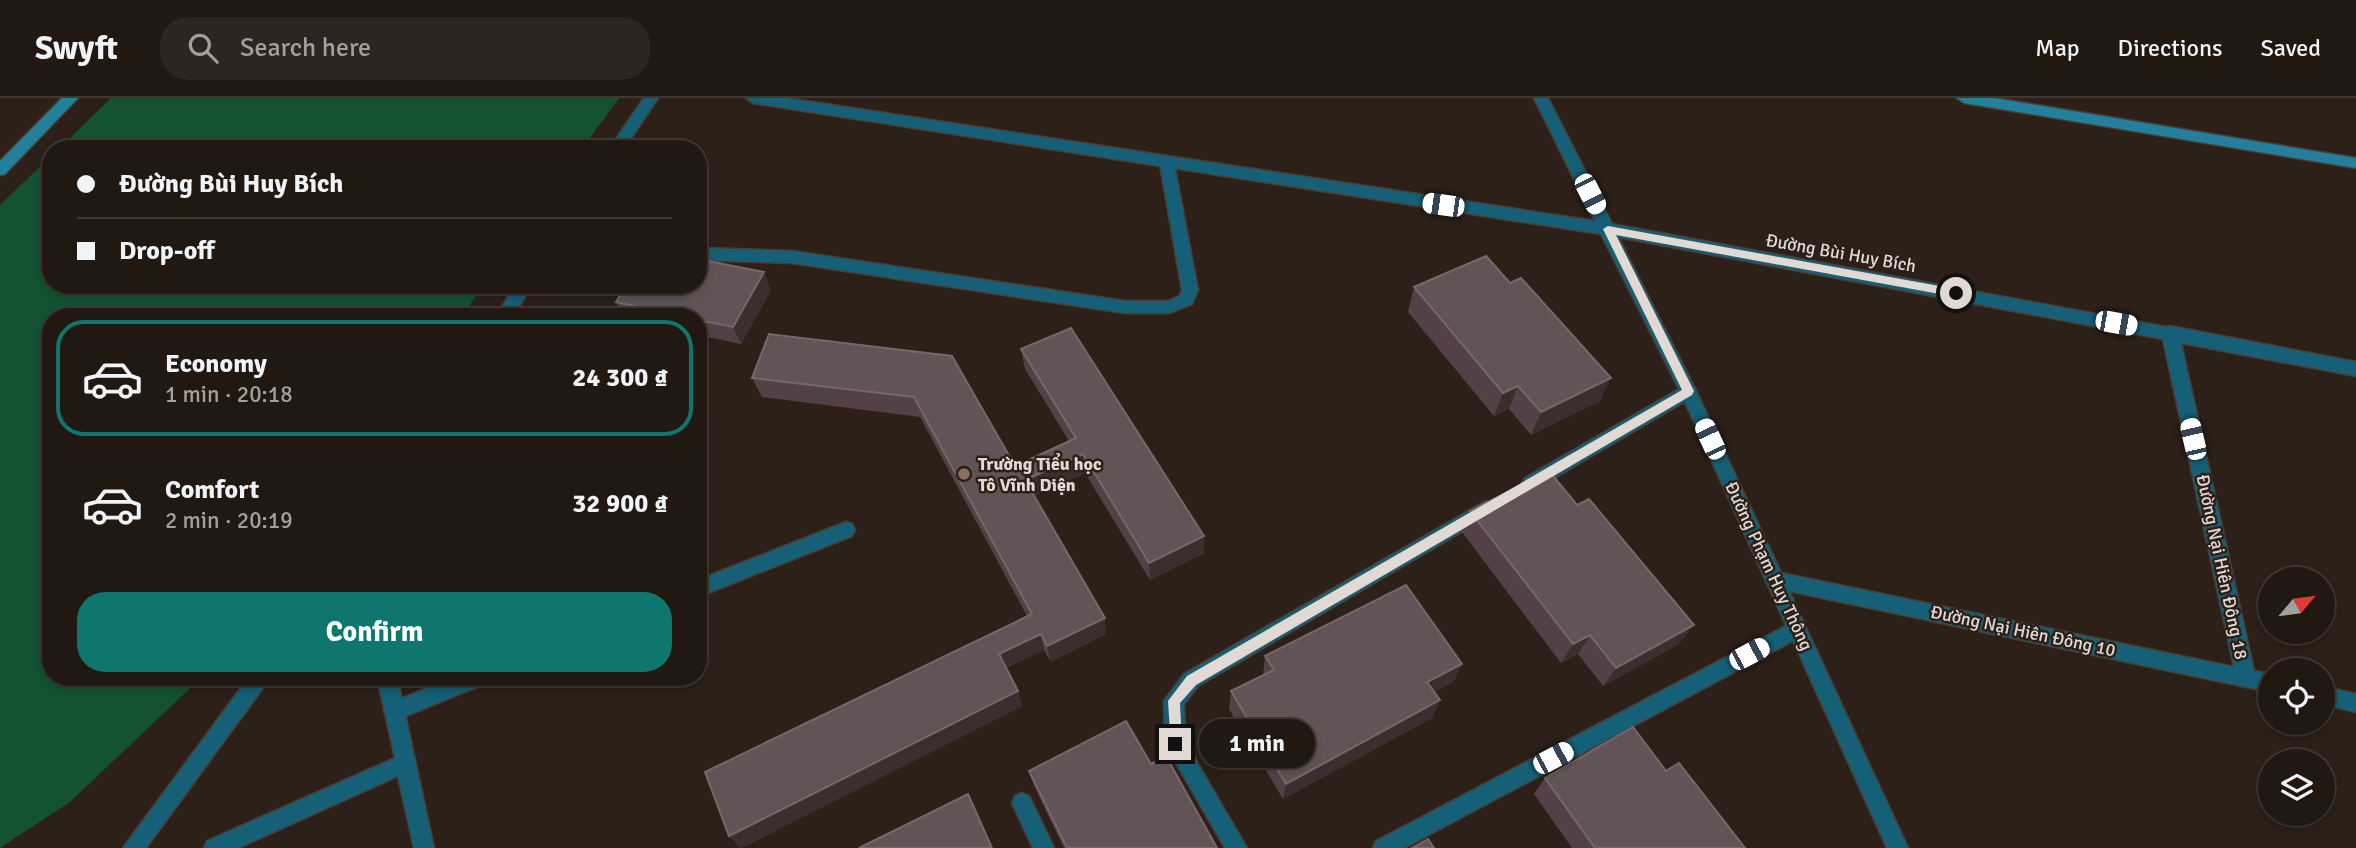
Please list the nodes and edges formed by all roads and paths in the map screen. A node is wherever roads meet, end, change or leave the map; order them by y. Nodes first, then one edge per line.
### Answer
1 (71, 98) edge
2 (651, 98) edge
3 (752, 98) edge
4 (1541, 98) edge
5 (1964, 98) edge
6 (622, 140) edge
7 (2356, 163) edge
8 (1167, 164) junction
9 (0, 170) edge
10 (1608, 229) junction
11 (707, 254) edge
12 (2170, 332) junction
13 (2356, 369) edge
14 (1688, 391) junction
15 (846, 530) dead end
16 (1776, 580) junction
17 (707, 585) edge
18 (1797, 629) junction
19 (2246, 678) junction
20 (2258, 680) edge
21 (254, 686) edge
22 (389, 686) edge
23 (456, 686) edge
24 (2335, 698) edge
25 (2356, 702) edge
26 (394, 711) junction
27 (405, 763) junction
28 (1022, 803) dead end
29 (133, 848) edge
30 (214, 848) edge
31 (424, 848) edge
32 (1044, 848) edge
33 (1237, 848) edge
34 (1383, 848) edge
35 (1898, 848) edge

1 - 9 street
2 - 6 street
3 - 8 street, Đường Bùi Huy Bích
4 - 10 street, Đường Phạm Huy Thông
5 - 7 street
8 - 10 street, Đường Bùi Huy Bích
8 - 11 street
10 - 12 street, Đường Bùi Huy Bích
10 - 14 street, Đường Phạm Huy Thông
12 - 13 street, Đường Bùi Huy Bích
12 - 19 street, Đường Nại Hiên Đông 18
14 - 16 street, Đường Phạm Huy Thông
14 - 33 street
15 - 17 street
16 - 18 street, Đường Phạm Huy Thông
16 - 19 street, Đường Nại Hiên Đông 10
18 - 34 street
18 - 35 street, Đường Phạm Huy Thông
19 - 20 street, Đường Nại Hiên Đông 10
21 - 29 street
22 - 26 street
23 - 26 street
24 - 25 street
26 - 27 street
27 - 30 street
27 - 31 street
28 - 32 street

